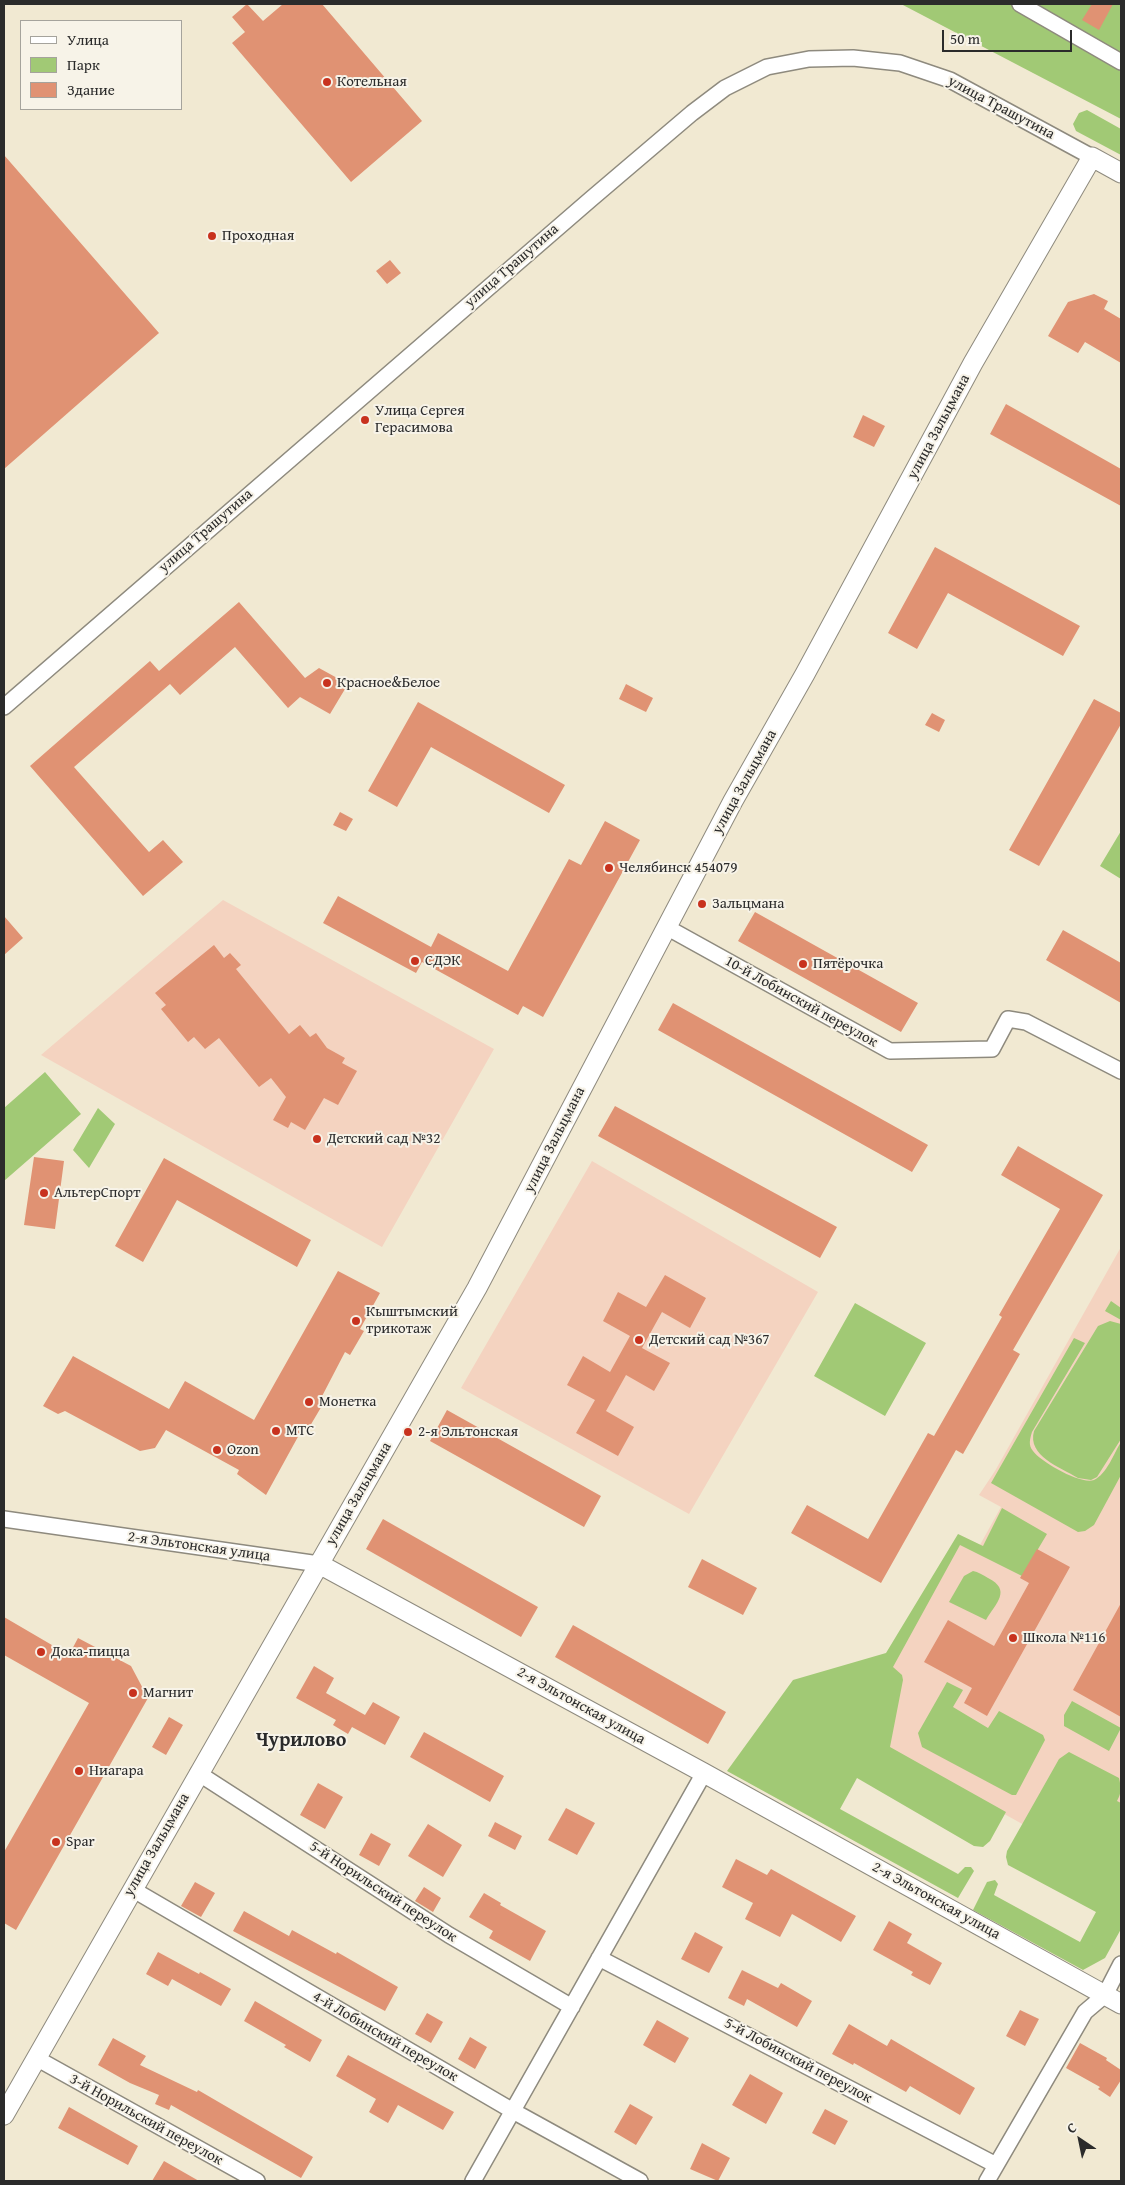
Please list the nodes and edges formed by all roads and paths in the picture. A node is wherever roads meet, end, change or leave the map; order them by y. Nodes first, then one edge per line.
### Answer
1 (1020, 4) edge
2 (1121, 62) edge
3 (1092, 157) junction
4 (1121, 174) edge
5 (4, 708) edge
6 (668, 928) junction
7 (1121, 1071) edge
8 (4, 1519) edge
9 (318, 1564) junction
10 (198, 1773) junction
11 (704, 1773) junction
12 (132, 1889) junction
13 (599, 1958) junction
14 (1121, 1964) edge
15 (1105, 1995) junction
16 (1121, 2004) edge
17 (572, 2007) junction
18 (36, 2058) junction
19 (513, 2111) junction
20 (4, 2115) edge
21 (996, 2165) junction
22 (257, 2181) edge
23 (473, 2181) edge
24 (640, 2181) edge
25 (986, 2181) edge

1 - 2 street
3 - 4 street
3 - 5 street, улица Трашутина
3 - 6 street, улица Зальцмана
6 - 7 street, 10-й Лобинский переулок
6 - 9 street, улица Зальцмана
8 - 9 street, 2-я Эльтонская улица
9 - 10 street, улица Зальцмана
9 - 11 street, 2-я Эльтонская улица
10 - 12 street, улица Зальцмана
10 - 17 street, 5-й Норильский переулок
11 - 13 street
11 - 15 street, 2-я Эльтонская улица
12 - 18 street, улица Зальцмана
12 - 19 street, 4-й Лобинский переулок
13 - 17 street
13 - 21 street, 5-й Лобинский переулок
14 - 15 street
15 - 16 street, 2-я Эльтонская улица
15 - 21 street
17 - 19 street
18 - 20 street, улица Зальцмана
18 - 22 street, 3-й Норильский переулок
19 - 23 street
19 - 24 street, 4-й Лобинский переулок
21 - 25 street

